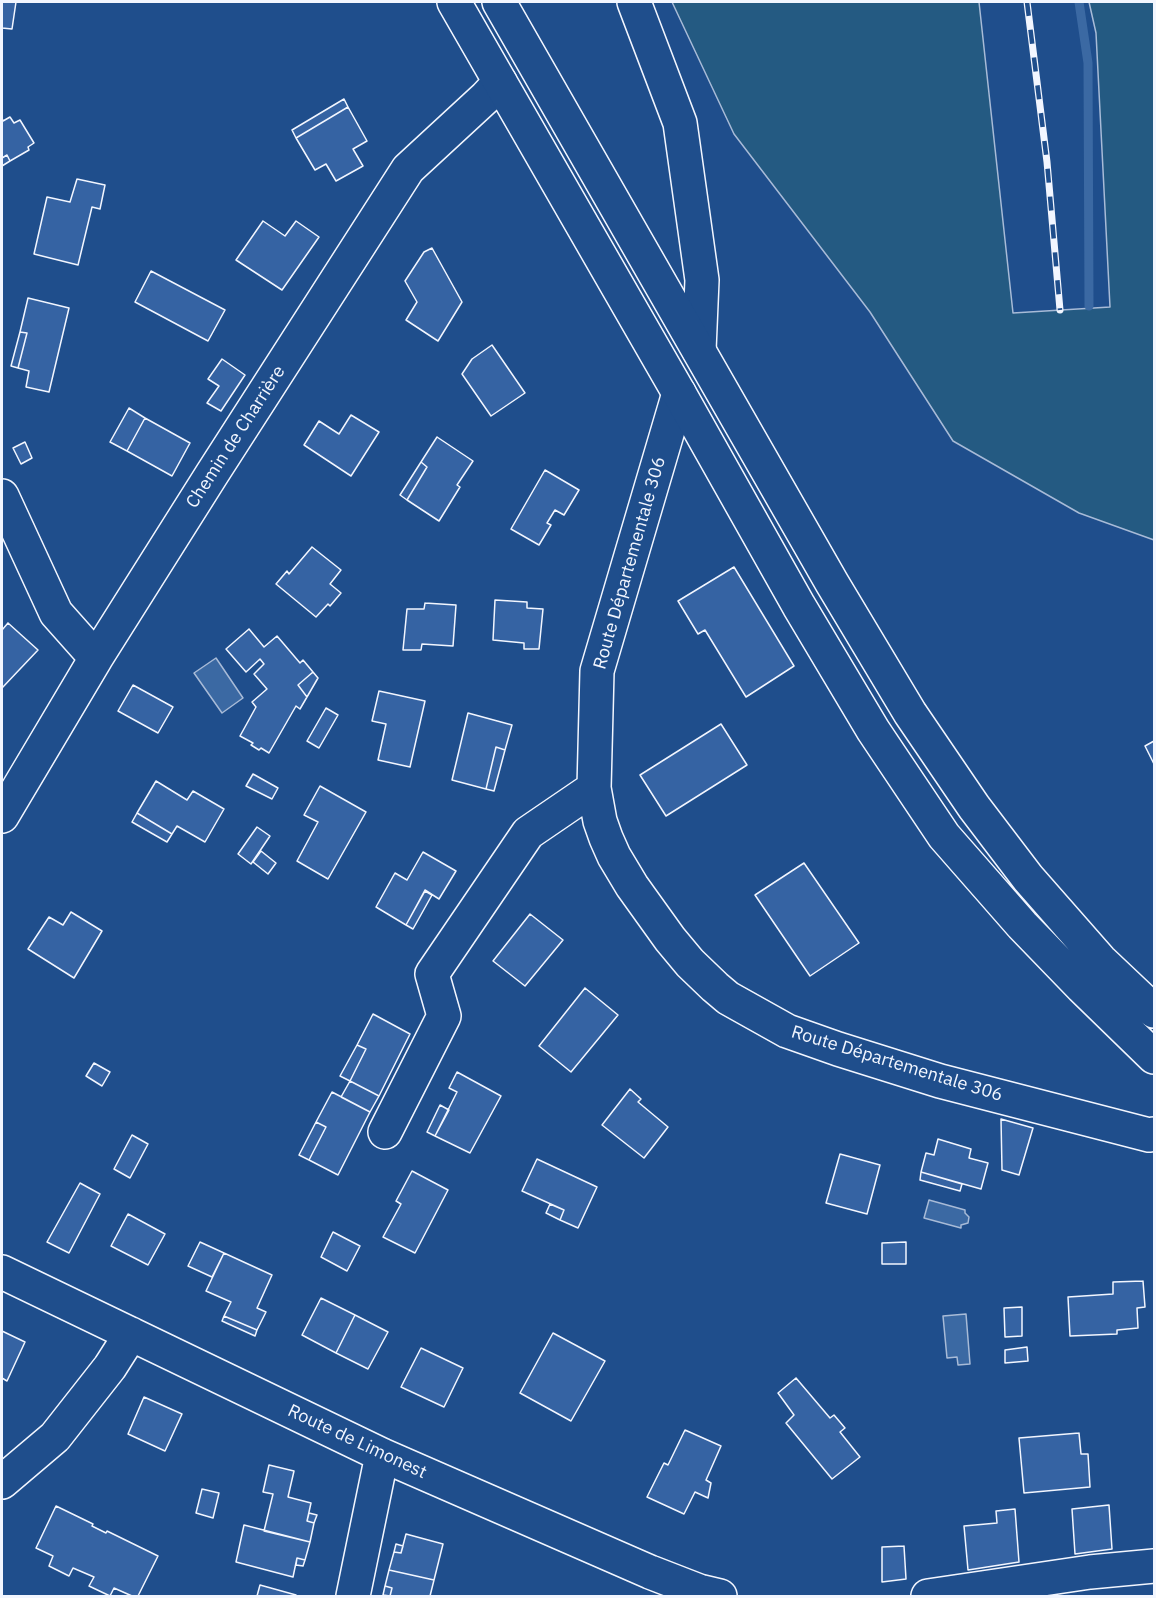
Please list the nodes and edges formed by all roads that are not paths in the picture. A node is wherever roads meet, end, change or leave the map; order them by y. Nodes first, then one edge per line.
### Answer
1 (454, 2) edge
2 (499, 2) edge
3 (634, 2) edge
4 (500, 82) junction
5 (699, 350) junction
6 (680, 393) junction
7 (2, 496) edge
8 (96, 658) junction
9 (594, 789) junction
10 (2, 816) edge
11 (1155, 1011) edge
12 (1155, 1057) edge
13 (385, 1132) dead end
14 (1155, 1134) edge
15 (2, 1272) edge
16 (131, 1334) junction
17 (382, 1455) junction
18 (2, 1482) edge
19 (1155, 1566) edge
20 (353, 1596) edge
21 (720, 1596) edge
22 (928, 1596) edge

1 - 4 street
2 - 5 street
3 - 5 street
4 - 6 street
4 - 8 street, Chemin de Charrière
5 - 11 street
6 - 9 street, Route Départementale 306
6 - 12 street
7 - 8 street
8 - 10 street, Chemin de Charrière
9 - 13 street
9 - 14 street, Route Départementale 306
15 - 16 street, Route de Limonest
16 - 17 street, Route de Limonest
16 - 18 street
17 - 20 street
17 - 21 street, Route de Limonest
19 - 22 street

